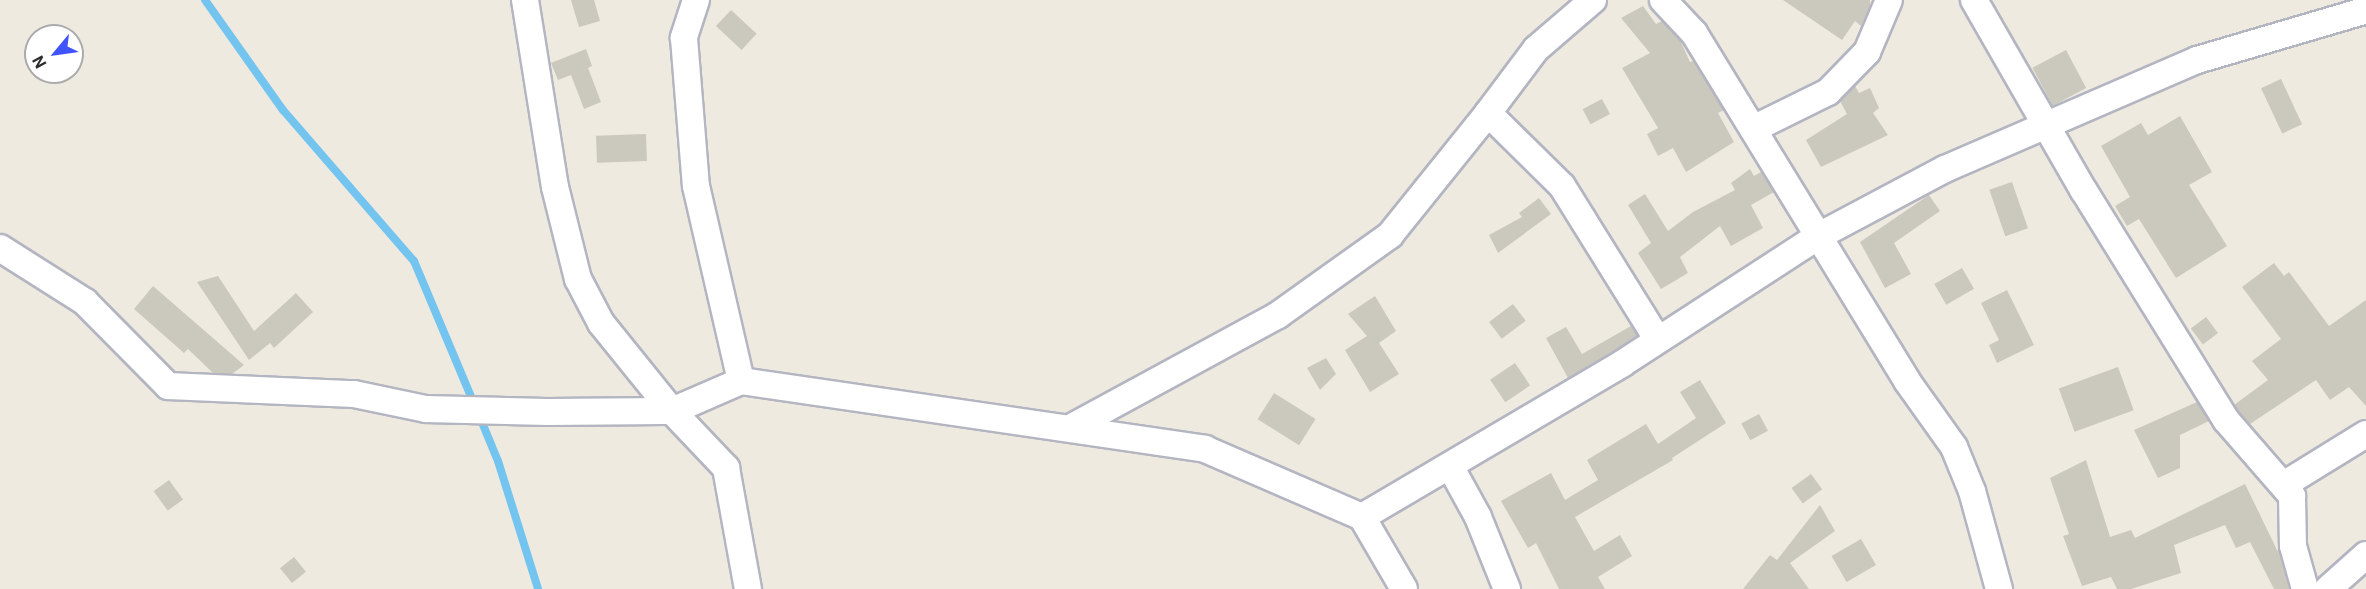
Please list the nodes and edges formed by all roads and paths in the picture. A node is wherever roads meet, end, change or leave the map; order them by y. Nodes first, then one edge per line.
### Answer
1 (525, 0) edge
2 (696, 0) edge
3 (1593, 0) edge
4 (1663, 0) edge
5 (1889, 0) edge
6 (1974, 0) edge
7 (2363, 10) edge
8 (1488, 113) junction
9 (2046, 126) junction
10 (1753, 129) junction
11 (1817, 237) junction
12 (0, 248) edge
13 (1658, 340) junction
14 (741, 381) junction
15 (672, 411) junction
16 (1072, 427) junction
17 (2366, 434) edge
18 (1450, 466) junction
19 (2285, 484) junction
20 (1362, 517) junction
21 (2366, 555) edge
22 (748, 589) edge
23 (1404, 589) edge
24 (1507, 589) edge
25 (1999, 589) edge
26 (2305, 589) edge
27 (2328, 589) edge

1 - 15 street
2 - 14 street
3 - 8 street
4 - 10 street
5 - 10 street
6 - 9 street
7 - 9 street
8 - 13 street
8 - 16 street
9 - 11 street
9 - 19 street
10 - 11 street
11 - 13 street
11 - 25 street
12 - 15 street
13 - 18 street
14 - 15 street
14 - 16 street
15 - 22 street
16 - 20 street
17 - 19 street
18 - 20 street
18 - 24 street
19 - 26 street
20 - 23 street
21 - 27 street

